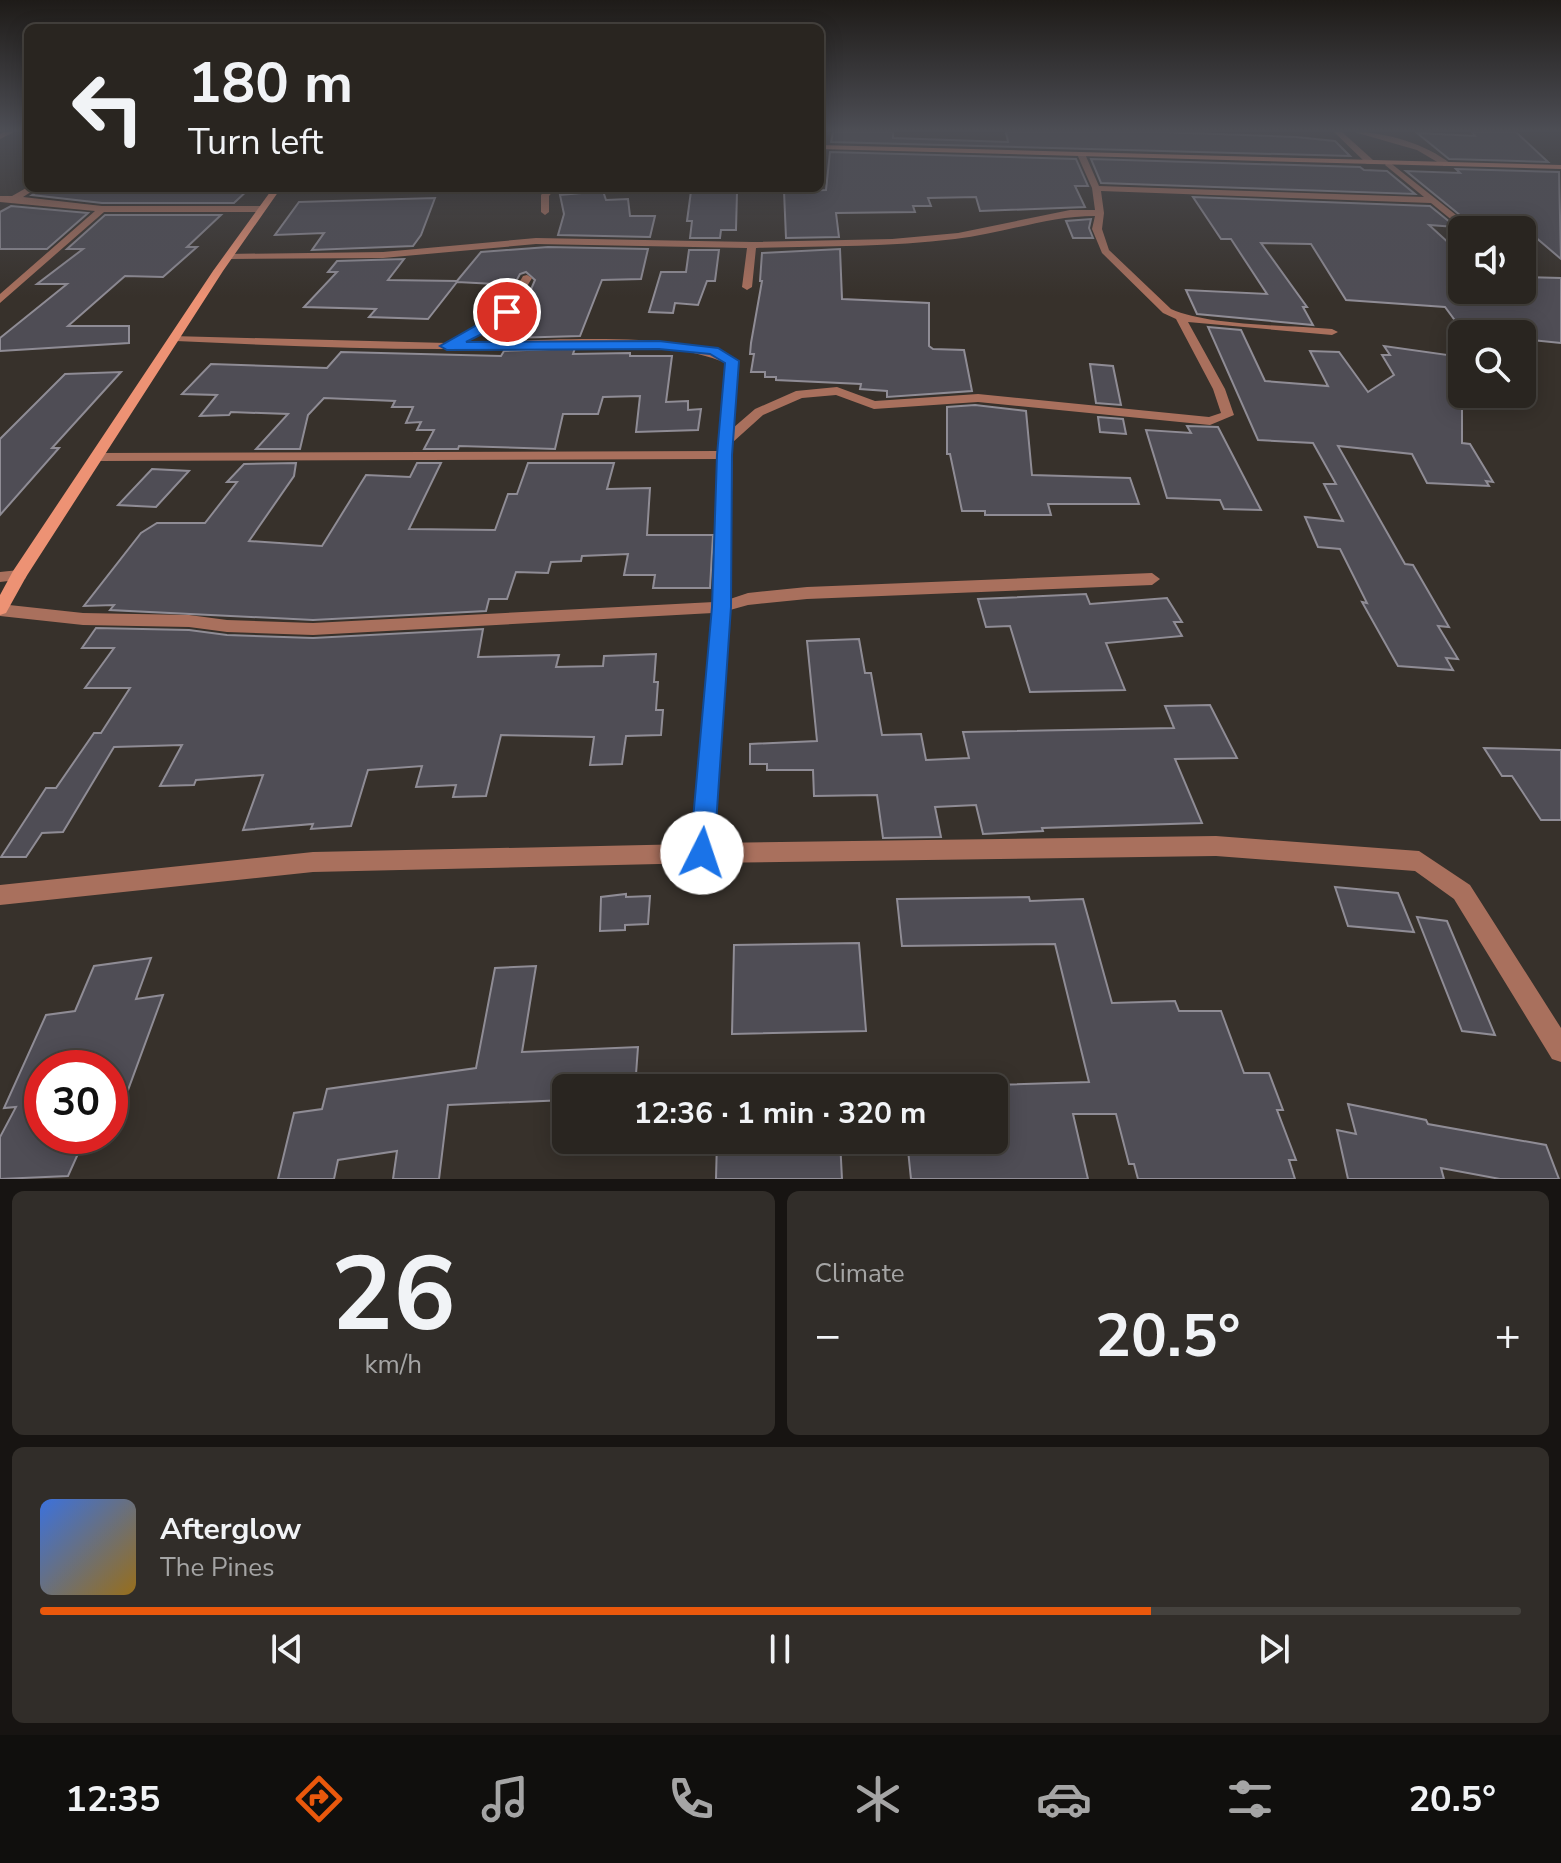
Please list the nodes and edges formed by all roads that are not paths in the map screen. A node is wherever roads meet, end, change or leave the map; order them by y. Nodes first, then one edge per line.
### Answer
1 (1418, 187) edge
2 (1096, 188) joint
3 (26, 192) edge
4 (274, 192) edge
5 (548, 192) edge
6 (0, 199) edge
7 (14, 199) junction
8 (1434, 200) junction
9 (102, 209) junction
10 (261, 209) junction
11 (545, 212) dead end
12 (1100, 213) junction
13 (1453, 216) edge
14 (752, 245) junction
15 (229, 256) junction
16 (527, 278) dead end
17 (747, 287) dead end
18 (0, 300) edge
19 (1180, 317) junction
20 (1332, 332) dead end
21 (176, 338) junction
22 (447, 346) junction
23 (725, 448) junction
24 (97, 457) junction
25 (19, 575) junction
26 (0, 577) edge
27 (1152, 579) dead end
28 (722, 607) junction
29 (0, 609) edge
30 (702, 853) junction
31 (0, 895) edge
32 (1561, 1050) edge

1 - 8 street
2 - 8 street
2 - 12 street
3 - 7 street
4 - 10 street
5 - 11 street
6 - 7 street
7 - 9 street
8 - 13 street
9 - 10 street
9 - 18 street
10 - 15 street
12 - 14 street
12 - 19 street
14 - 15 street
14 - 17 street
15 - 21 street
16 - 22 street
19 - 20 street
19 - 23 street
21 - 22 street
21 - 24 street
22 - 23 street
23 - 24 street
23 - 28 street
24 - 25 street
25 - 26 street
25 - 29 street
27 - 28 street
28 - 29 street
28 - 30 street
30 - 31 street
30 - 32 street

